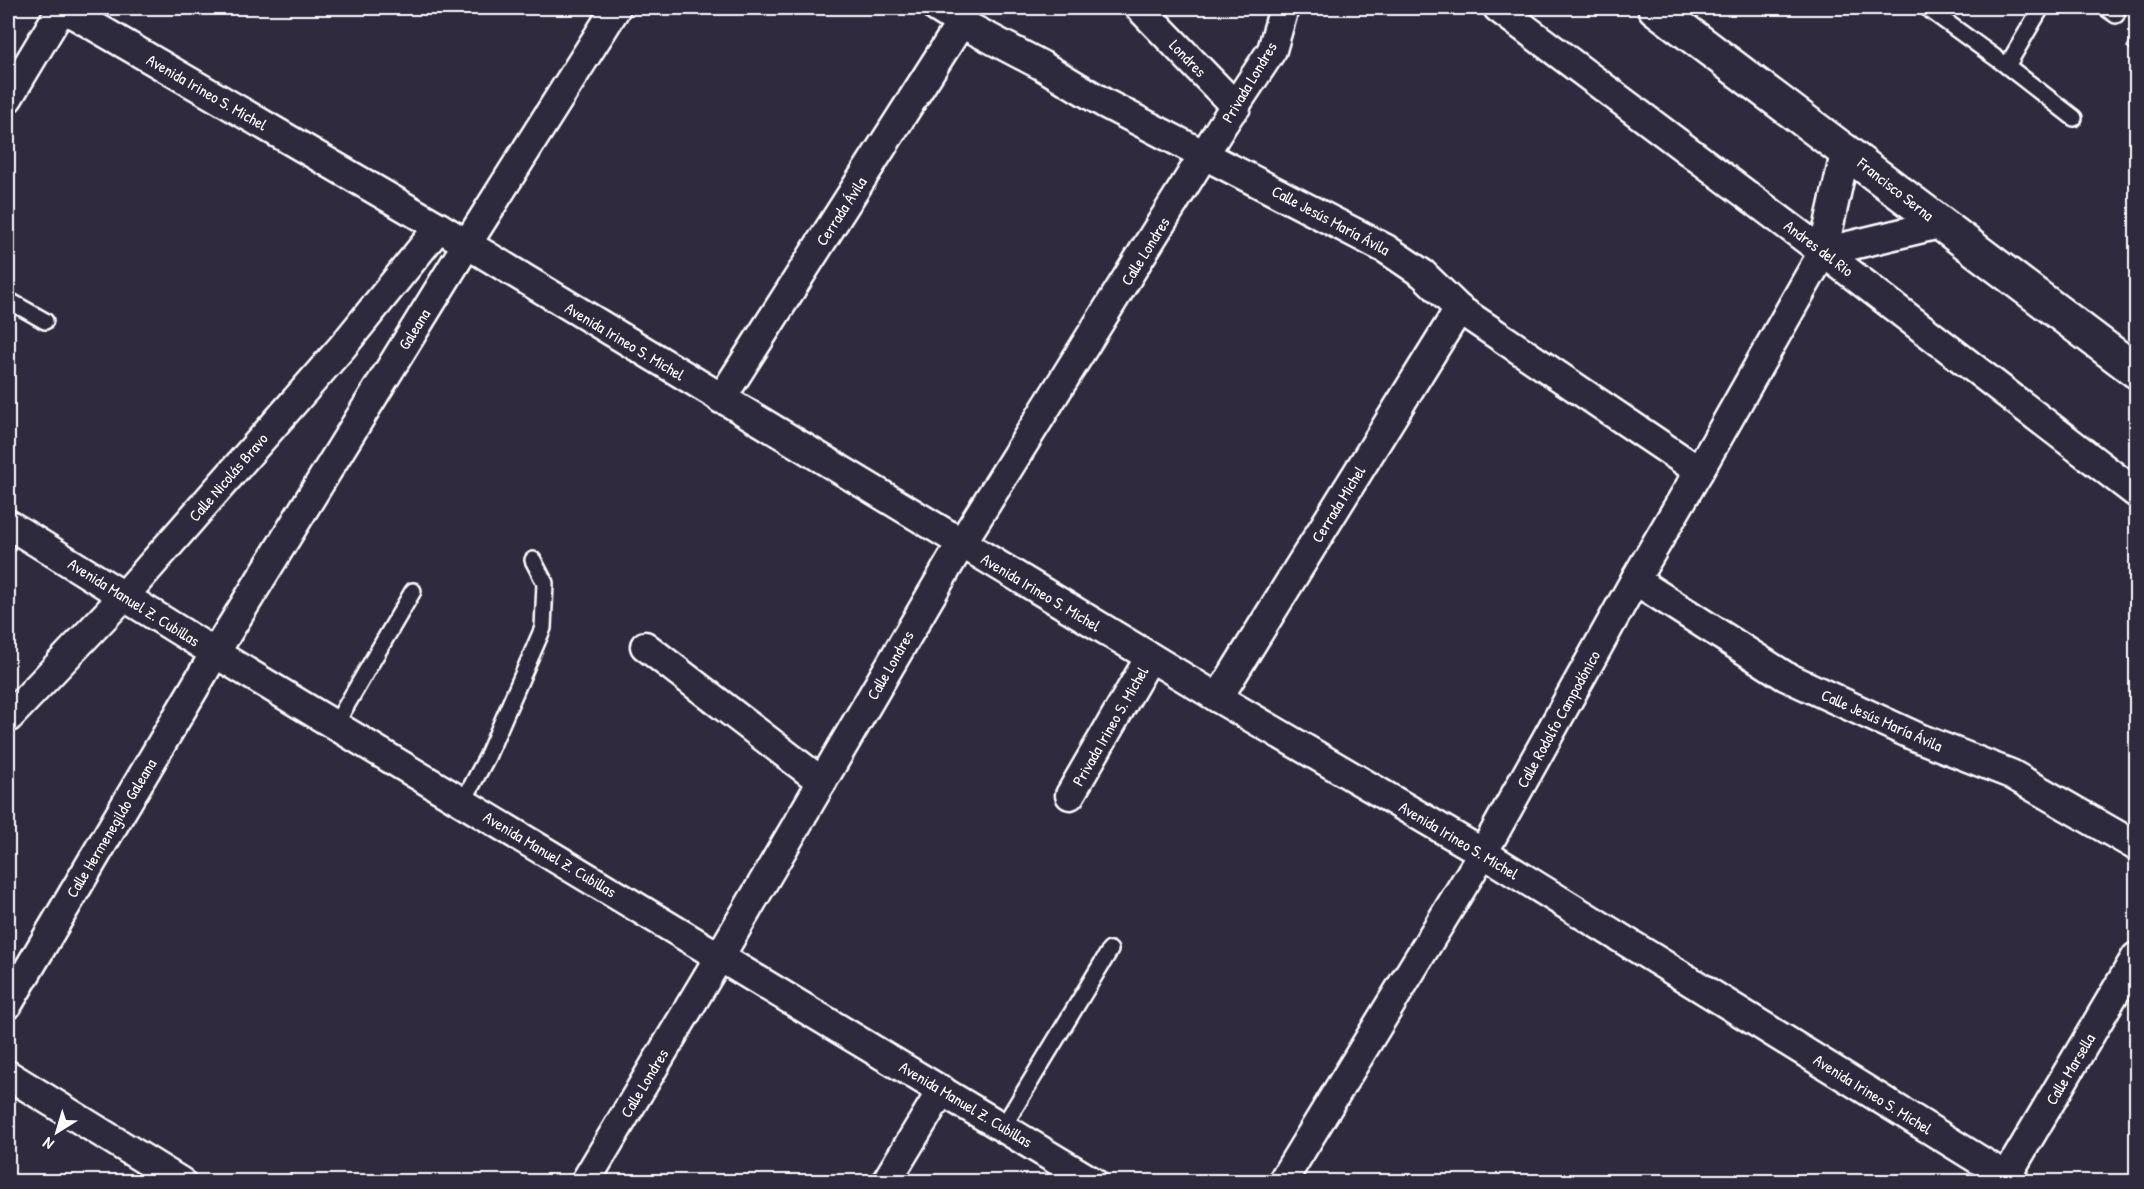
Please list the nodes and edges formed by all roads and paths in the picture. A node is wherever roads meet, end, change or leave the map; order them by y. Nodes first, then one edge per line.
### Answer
1 (62, 8) edge
2 (616, 8) edge
3 (938, 8) edge
4 (1140, 8) edge
5 (1284, 8) edge
6 (1498, 8) edge
7 (1655, 8) edge
8 (1927, 8) edge
9 (2041, 8) edge
10 (961, 23) junction
11 (2007, 66) junction
12 (8, 98) edge
13 (1236, 108) junction
14 (2074, 118) dead end
15 (1846, 149) junction
16 (1205, 154) junction
17 (1940, 224) junction
18 (439, 227) junction
19 (467, 244) junction
20 (1824, 252) junction
21 (8, 300) edge
22 (1459, 309) junction
23 (45, 321) dead end
24 (2136, 371) edge
25 (721, 399) junction
26 (1699, 471) junction
27 (2136, 493) edge
28 (8, 524) edge
29 (961, 544) junction
30 (533, 560) dead end
31 (1635, 580) junction
32 (413, 591) dead end
33 (125, 595) junction
34 (645, 646) dead end
35 (215, 653) junction
36 (1150, 657) junction
37 (1218, 698) junction
38 (8, 718) edge
39 (336, 724) junction
40 (822, 782) junction
41 (1070, 795) dead end
42 (464, 802) junction
43 (2136, 846) edge
44 (1483, 853) junction
45 (1110, 950) dead end
46 (720, 956) junction
47 (2136, 957) edge
48 (8, 1004) edge
49 (8, 1075) edge
50 (942, 1090) junction
51 (1003, 1127) junction
52 (2008, 1180) edge
53 (181, 1182) edge
54 (585, 1182) edge
55 (886, 1182) edge
56 (1093, 1182) edge
57 (1282, 1182) edge

1 - 12 street
1 - 18 street, Avenida Irineo S. Michel
2 - 19 street, Galeana
3 - 10 street, Calle Jesús María Ávila
4 - 13 street, Londres
5 - 13 street, Privada Londres
6 - 20 street, Andres del Rio
7 - 15 main road, Francisco Serna
8 - 11 lane
9 - 11 lane
10 - 16 street, Calle Jesús María Ávila
10 - 25 street, Cerrada Ávila
11 - 14 lane
13 - 16 street, Privada Londres
15 - 17 main road, Francisco Serna
15 - 20 street, Calle Rodolfo Campodónico
16 - 22 street, Calle Jesús María Ávila
16 - 29 street, Calle Londres
17 - 20 street
17 - 24 main road, Francisco Serna
18 - 19 street, Avenida Irineo S. Michel
18 - 33 street, Calle Nicolás Bravo
19 - 25 street, Avenida Irineo S. Michel
19 - 35 street, Galeana
20 - 26 street, Calle Rodolfo Campodónico
20 - 27 street, Andres del Rio
21 - 23 lane
22 - 26 street, Calle Jesús María Ávila
22 - 37 street, Cerrada Michel
25 - 29 street, Avenida Irineo S. Michel
26 - 31 street, Calle Rodolfo Campodónico
28 - 33 street, Avenida Manuel Z. Cubillas
29 - 36 street, Avenida Irineo S. Michel
29 - 40 street, Calle Londres
30 - 42 lane
31 - 43 street, Calle Jesús María Ávila
31 - 44 street, Calle Rodolfo Campodónico
32 - 39 lane
33 - 35 street, Avenida Manuel Z. Cubillas
33 - 38 street, Calle Nicolás Bravo
34 - 40 street
35 - 39 street, Avenida Manuel Z. Cubillas
35 - 48 street, Calle Hermenegildo Galeana
36 - 37 street, Avenida Irineo S. Michel
36 - 41 street, Privada Irineo S. Michel
37 - 44 street, Avenida Irineo S. Michel
39 - 42 street, Avenida Manuel Z. Cubillas
40 - 46 street, Calle Londres
42 - 46 street, Avenida Manuel Z. Cubillas
44 - 52 street, Avenida Irineo S. Michel
44 - 57 street, Calle Rodolfo Campodónico
45 - 51 lane
46 - 50 street, Avenida Manuel Z. Cubillas
46 - 54 street, Calle Londres
47 - 52 street, Calle Marsella
49 - 53 street
50 - 51 street, Avenida Manuel Z. Cubillas
50 - 55 street
51 - 56 street, Avenida Manuel Z. Cubillas

